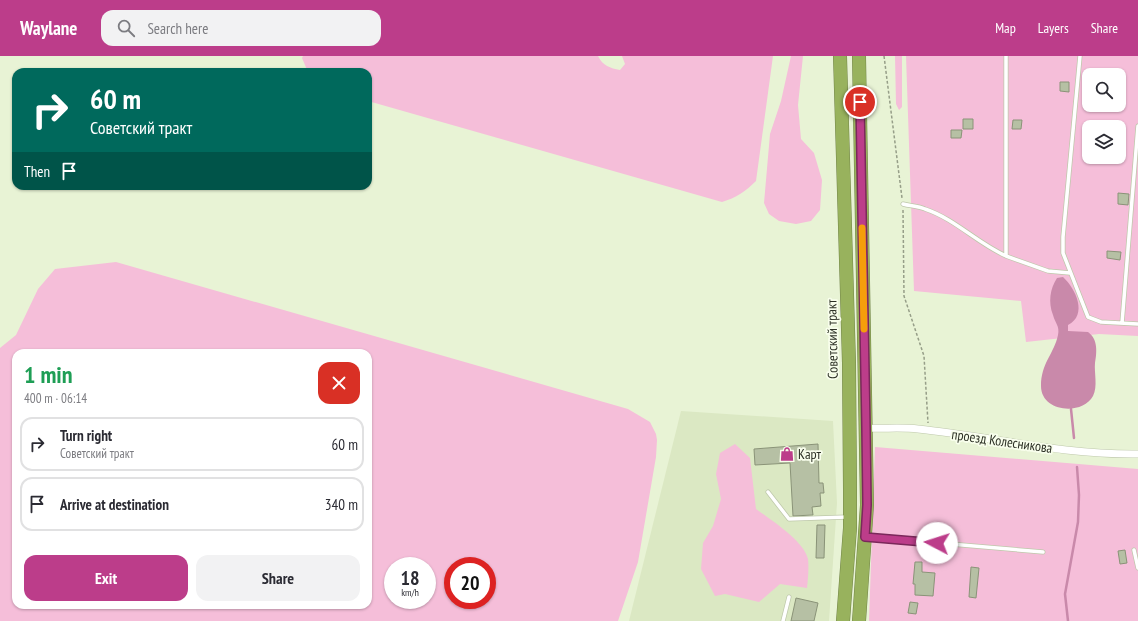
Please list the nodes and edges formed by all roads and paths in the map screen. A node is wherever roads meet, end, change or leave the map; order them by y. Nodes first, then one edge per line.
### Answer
1 (840, 56) edge
2 (859, 56) edge
3 (884, 56) edge
4 (1006, 56) edge
5 (1080, 56) edge
6 (1138, 126) edge
7 (903, 204) junction
8 (1006, 256) junction
9 (1070, 272) junction
10 (1122, 323) junction
11 (1138, 324) edge
12 (849, 428) junction
13 (866, 428) junction
14 (928, 431) junction
15 (1138, 454) edge
16 (768, 492) dead end
17 (850, 517) junction
18 (865, 537) junction
19 (1134, 550) dead end
20 (1043, 552) dead end
21 (1138, 568) edge
22 (789, 597) dead end
23 (783, 621) edge
24 (843, 621) edge
25 (860, 621) edge

1 - 12 highway, Советский тракт
2 - 13 highway
3 - 7 path
4 - 8 lane
5 - 9 lane
6 - 10 lane
7 - 8 lane
7 - 14 path
8 - 9 lane
9 - 10 lane
10 - 11 lane
12 - 13 highway
12 - 17 highway, Советский тракт
13 - 14 street, проезд Колесникова
13 - 18 highway
14 - 15 street, проезд Колесникова
16 - 17 lane
17 - 24 highway, Советский тракт
18 - 20 lane
18 - 25 highway
19 - 21 lane
22 - 23 lane

